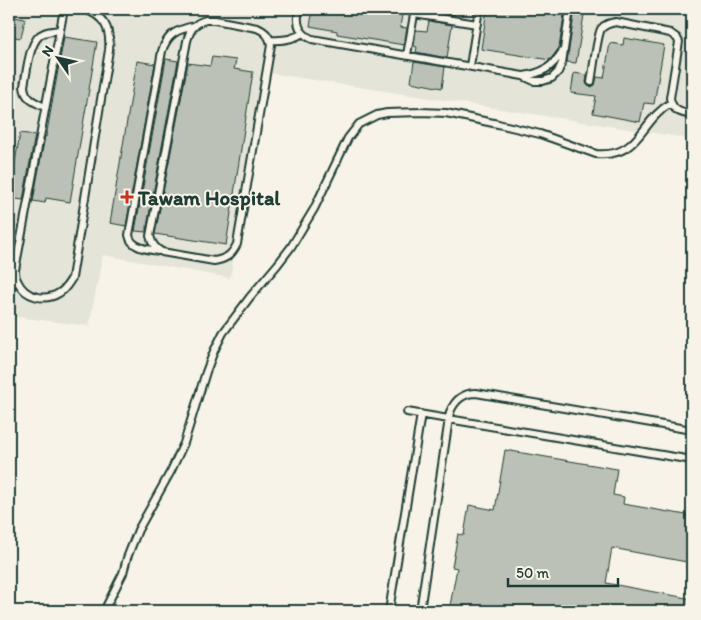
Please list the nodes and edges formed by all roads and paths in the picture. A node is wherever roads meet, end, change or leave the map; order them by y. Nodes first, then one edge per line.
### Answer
1 (64, 9) edge
2 (84, 9) edge
3 (299, 9) edge
4 (479, 9) edge
5 (570, 9) edge
6 (414, 11) edge
7 (477, 24) junction
8 (194, 26) junction
9 (60, 30) junction
10 (302, 33) junction
11 (270, 40) junction
12 (407, 56) junction
13 (470, 66) junction
14 (591, 82) dead end
15 (671, 103) junction
16 (45, 107) junction
17 (692, 115) edge
18 (162, 252) junction
19 (17, 281) junction
20 (9, 286) edge
21 (407, 412) dead end
22 (421, 414) junction
23 (449, 419) junction
24 (692, 430) edge
25 (692, 460) edge
26 (104, 611) edge
27 (389, 611) edge
28 (420, 611) edge

1 - 9 lane
2 - 19 lane
3 - 10 lane
4 - 7 lane
5 - 13 lane
6 - 7 lane
6 - 12 lane
7 - 13 lane
8 - 11 lane
8 - 18 lane
8 - 18 lane
9 - 16 lane
9 - 16 lane
10 - 11 lane
10 - 12 lane
11 - 18 lane
12 - 13 lane
14 - 15 lane
15 - 17 lane
15 - 26 lane
16 - 19 lane
19 - 20 lane
21 - 22 lane
22 - 23 lane
22 - 27 lane
23 - 24 lane
23 - 25 lane
23 - 28 lane

